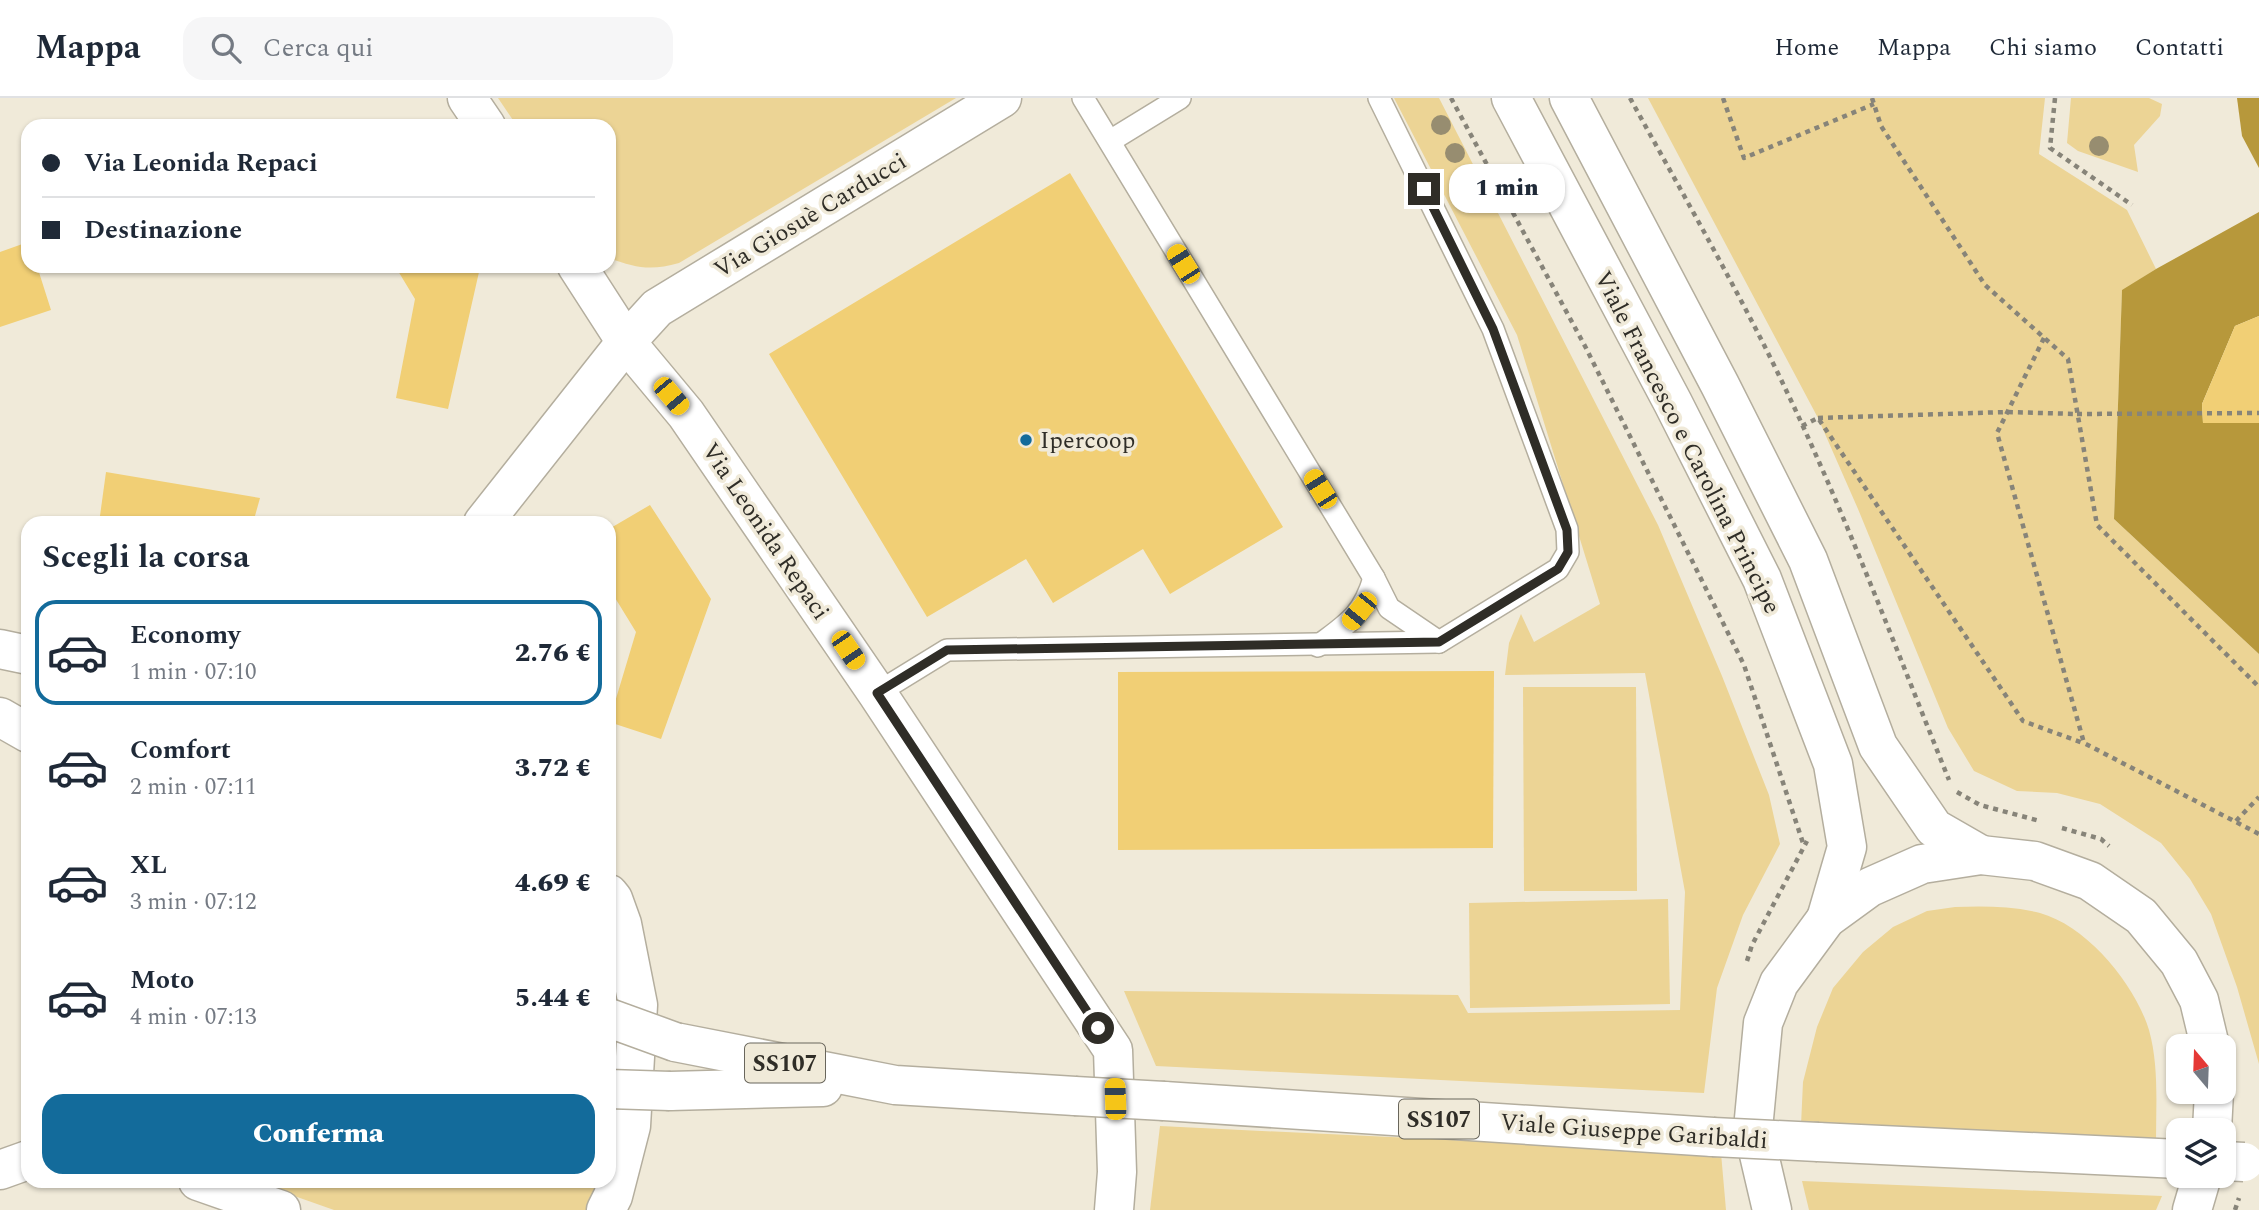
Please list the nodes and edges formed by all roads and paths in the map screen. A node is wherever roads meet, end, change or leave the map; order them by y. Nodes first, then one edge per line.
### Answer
1 (467, 98) edge
2 (1002, 98) edge
3 (1083, 98) edge
4 (1180, 98) edge
5 (1379, 98) edge
6 (1451, 98) edge
7 (1511, 98) edge
8 (1569, 98) edge
9 (1630, 98) edge
10 (1723, 98) edge
11 (2055, 98) edge
12 (1873, 101) edge
13 (481, 119) edge
14 (1110, 141) junction
15 (2132, 205) dead end
16 (582, 273) edge
17 (2044, 338) junction
18 (626, 342) junction
19 (2007, 412) junction
20 (2259, 412) edge
21 (2077, 414) junction
22 (1818, 418) junction
23 (1802, 426) junction
24 (489, 516) edge
25 (1374, 578) junction
26 (1439, 642) junction
27 (1318, 646) junction
28 (0, 649) edge
29 (21, 654) edge
30 (2259, 687) edge
31 (877, 693) junction
32 (0, 718) edge
33 (21, 729) edge
34 (2084, 743) junction
35 (1938, 774) dead end
36 (1954, 790) junction
37 (2259, 797) edge
38 (2236, 821) junction
39 (1811, 834) dead end
40 (2259, 834) edge
41 (1804, 846) junction
42 (2111, 848) dead end
43 (1981, 855) junction
44 (616, 907) edge
45 (1826, 919) junction
46 (1744, 968) dead end
47 (616, 1021) edge
48 (2207, 1034) edge
49 (895, 1085) junction
50 (616, 1089) edge
51 (2166, 1158) edge
52 (2242, 1171) edge
53 (616, 1184) edge
54 (218, 1188) edge
55 (615, 1188) edge
56 (2198, 1188) edge
57 (281, 1210) edge
58 (606, 1210) edge
59 (1114, 1210) edge
60 (1772, 1210) edge
61 (2192, 1210) edge
62 (2235, 1210) edge

1 - 13 street
2 - 18 street, Via Giosuè Carducci
3 - 14 lane
4 - 14 lane
5 - 26 lane
6 - 41 path
7 - 45 street, Viale Francesco e Carolina Principe
8 - 43 street, Viale Francesco e Carolina Principe
9 - 23 path
10 - 12 path
11 - 15 path
12 - 17 path
14 - 25 lane
16 - 18 street, Via Leonida Repaci
17 - 19 path
17 - 21 path
18 - 24 street, Via Giosuè Carducci
18 - 31 street, Via Leonida Repaci
19 - 21 path, bridge
19 - 22 path, bridge
19 - 34 path
20 - 21 path
21 - 30 path
22 - 23 path
22 - 34 path
23 - 36 path
25 - 26 lane
25 - 27 lane
26 - 27 lane
27 - 31 lane
28 - 29 street
31 - 59 street, Via Leonida Repaci
32 - 33 street
34 - 38 path
35 - 36 path
36 - 42 path
37 - 38 path
38 - 40 path
39 - 41 path
41 - 46 path
43 - 45 street
43 - 48 street
44 - 53 street
45 - 60 street
47 - 49 street, Viale Giuseppe Garibaldi / SS107, bridge
49 - 50 street, bridge
49 - 51 street, Viale Giuseppe Garibaldi / SS107, bridge
52 - 62 path
54 - 57 street
55 - 58 street
56 - 61 street

